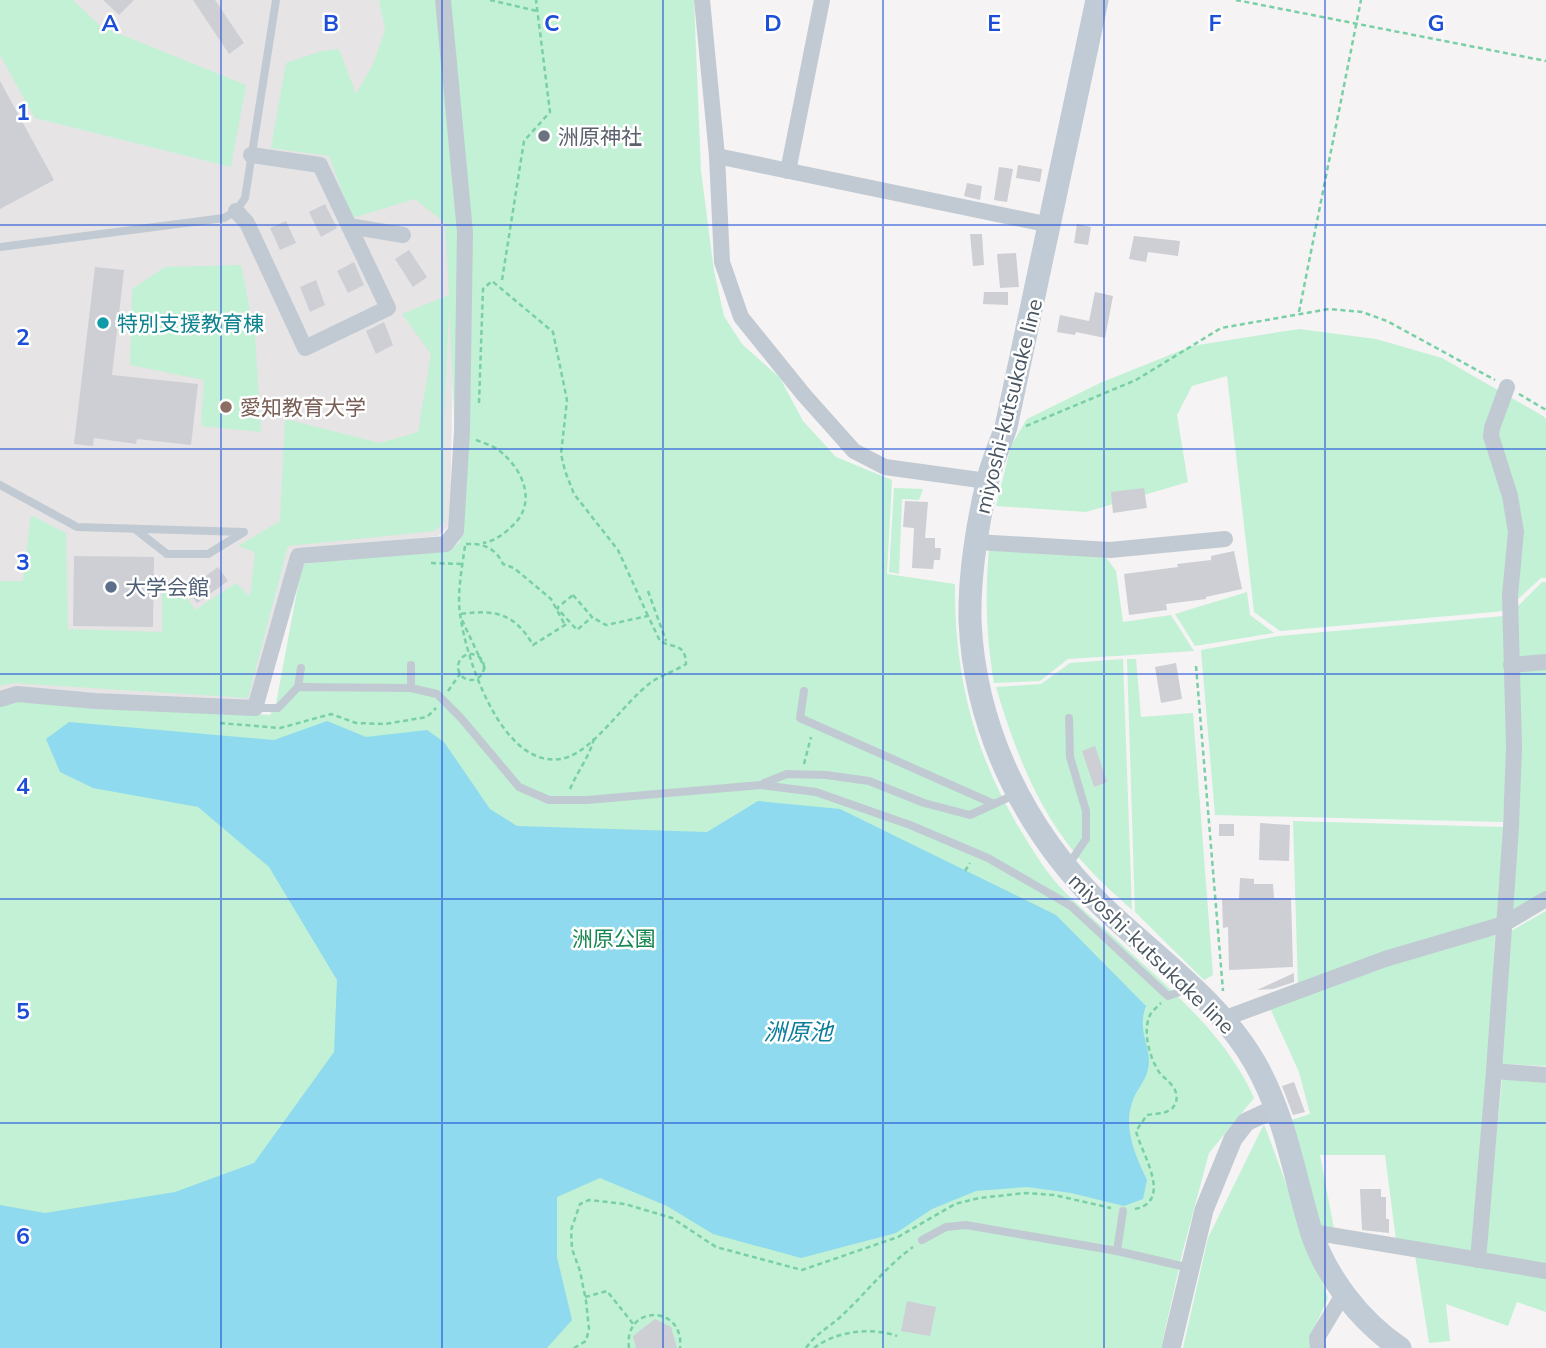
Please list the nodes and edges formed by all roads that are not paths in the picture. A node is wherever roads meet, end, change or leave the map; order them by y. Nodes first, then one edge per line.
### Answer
1 (276, 0) edge
2 (443, 0) edge
3 (702, 0) edge
4 (822, 0) edge
5 (1097, 0) edge
6 (251, 155) junction
7 (717, 156) junction
8 (788, 171) junction
9 (236, 211) junction
10 (1050, 225) junction
11 (349, 226) junction
12 (404, 235) dead end
13 (0, 247) edge
14 (1507, 387) road end
15 (987, 481) junction
16 (0, 485) edge
17 (135, 529) junction
18 (1225, 538) dead end
19 (976, 542) junction
20 (1546, 662) edge
21 (411, 665) dead end
22 (1511, 665) junction
23 (301, 668) dead end
24 (298, 687) junction
25 (411, 688) junction
26 (804, 691) dead end
27 (0, 699) edge
28 (255, 708) junction
29 (1069, 718) dead end
30 (761, 785) junction
31 (1016, 794) junction
32 (994, 804) junction
33 (1066, 868) junction
34 (1546, 899) edge
35 (1504, 925) junction
36 (1191, 988) junction
37 (1223, 1019) junction
38 (1494, 1071) junction
39 (1546, 1075) edge
40 (1276, 1108) junction
41 (1123, 1211) road end
42 (1312, 1233) junction
43 (922, 1241) road end
44 (1118, 1251) junction
45 (1478, 1261) junction
46 (1190, 1268) junction
47 (1546, 1271) edge
48 (1344, 1293) junction
49 (1171, 1348) edge
50 (1318, 1348) edge
51 (1400, 1348) edge

1 - 6 lane
2 - 28 street
3 - 7 street
4 - 8 street
5 - 10 main road, miyoshi-kutsukake line
6 - 9 lane
6 - 11 street
7 - 8 street
7 - 15 street
8 - 10 street
9 - 11 street
9 - 13 lane
10 - 15 main road, miyoshi-kutsukake line
11 - 12 street
14 - 22 street
15 - 19 main road, miyoshi-kutsukake line
16 - 17 lane
17 - 17 lane
18 - 19 street
19 - 31 main road, miyoshi-kutsukake line
20 - 22 street
21 - 25 lane
22 - 35 street
23 - 24 lane
24 - 25 lane
24 - 28 lane
25 - 30 lane
26 - 32 lane
27 - 28 street
29 - 33 lane
30 - 32 lane
30 - 36 lane
31 - 32 lane
31 - 33 main road, miyoshi-kutsukake line
33 - 36 main road, miyoshi-kutsukake line
34 - 35 street
35 - 37 street
35 - 38 street
36 - 37 main road, miyoshi-kutsukake line
37 - 40 main road, miyoshi-kutsukake line
38 - 39 street
38 - 45 street
40 - 42 main road, miyoshi-kutsukake line
40 - 46 street
41 - 44 lane
42 - 45 street
42 - 48 main road, miyoshi-kutsukake line
43 - 44 lane
44 - 46 lane
45 - 47 street
46 - 49 street
48 - 50 street
48 - 51 main road, miyoshi-kutsukake line

